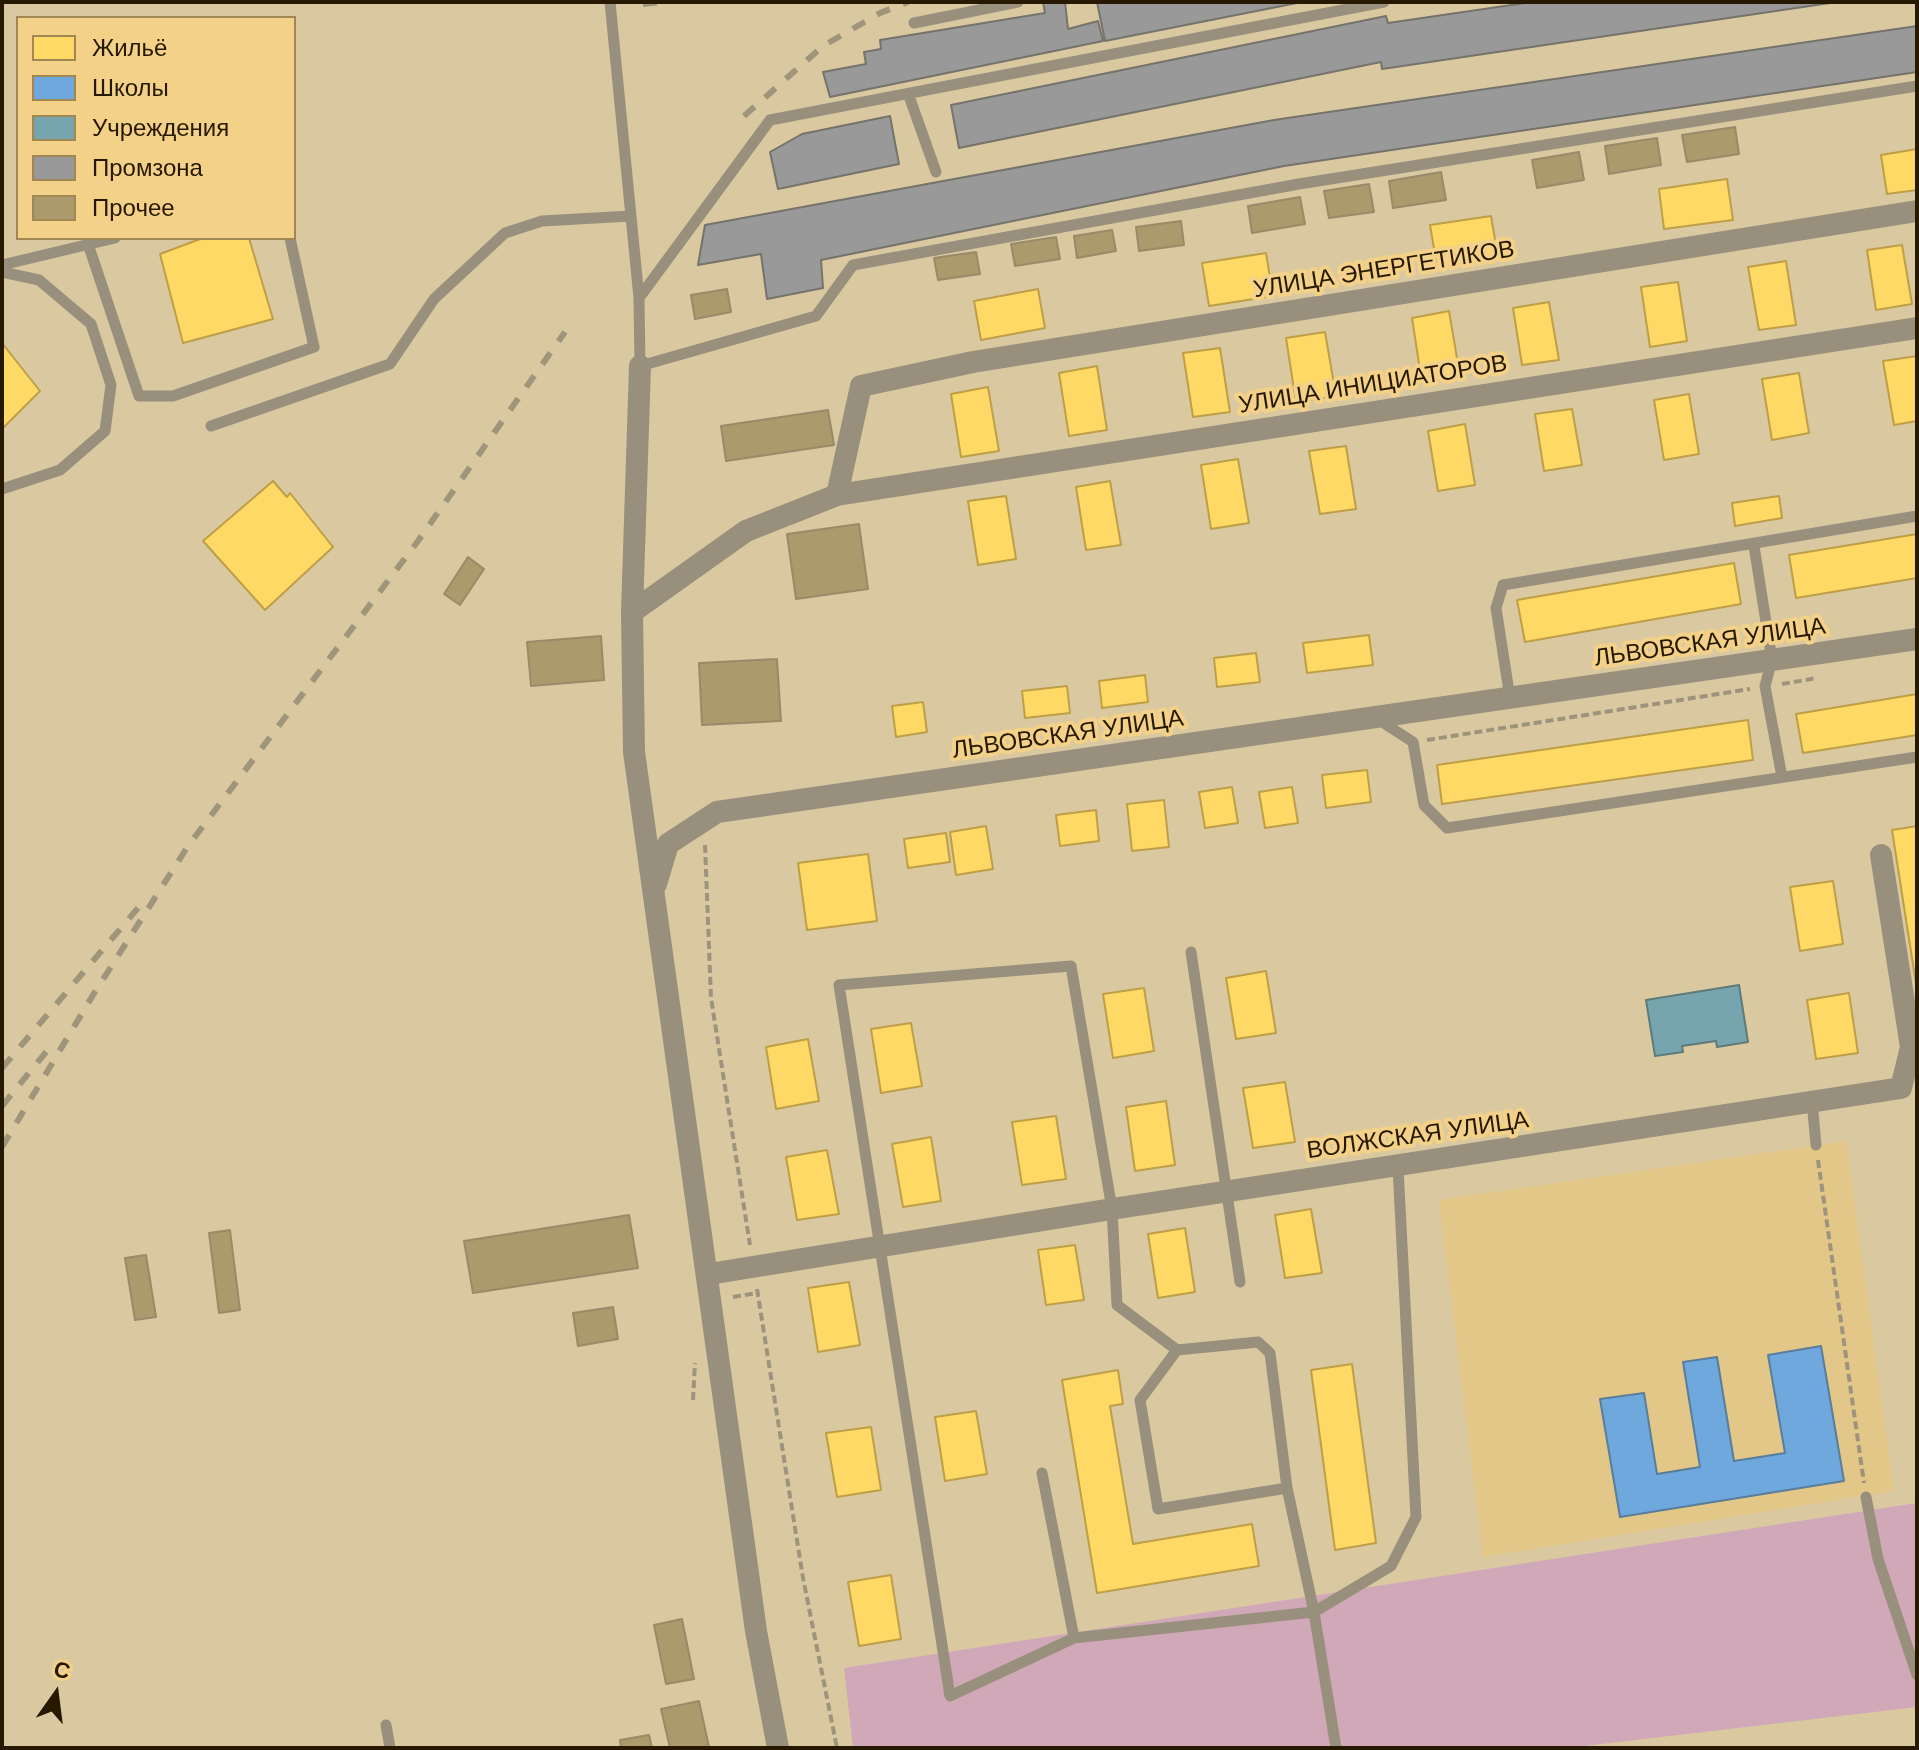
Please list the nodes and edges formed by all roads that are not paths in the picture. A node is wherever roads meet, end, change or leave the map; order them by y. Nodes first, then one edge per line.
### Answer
1 (610, 2) edge
2 (1018, 2) edge
3 (1384, 2) edge
4 (914, 23) dead end
5 (1917, 86) edge
6 (909, 96) junction
7 (936, 172) dead end
8 (1917, 211) edge
9 (631, 216) junction
10 (106, 240) edge
11 (290, 240) edge
12 (88, 244) junction
13 (2, 265) edge
14 (2, 272) edge
15 (639, 298) junction
16 (1917, 328) edge
17 (640, 366) junction
18 (211, 426) dead end
19 (2, 489) edge
20 (837, 495) junction
21 (1917, 516) edge
22 (1754, 546) junction
23 (632, 612) junction
24 (1917, 639) edge
25 (1772, 660) junction
26 (1510, 699) junction
27 (1375, 718) junction
28 (1917, 757) edge
29 (1782, 777) junction
30 (1881, 855) dead end
31 (654, 889) junction
32 (1191, 952) dead end
33 (1812, 1101) junction
34 (1816, 1145) road end
35 (1398, 1167) junction
36 (1227, 1191) junction
37 (1112, 1209) junction
38 (882, 1249) junction
39 (709, 1274) junction
40 (1240, 1282) dead end
41 (1177, 1350) junction
42 (1042, 1473) dead end
43 (1287, 1488) junction
44 (1866, 1497) road end
45 (1314, 1612) junction
46 (1074, 1638) junction
47 (1917, 1675) edge
48 (386, 1725) dead end
49 (390, 1748) edge
50 (778, 1748) edge
51 (1336, 1748) edge

1 - 9 lane
2 - 4 lane
3 - 6 lane
5 - 17 lane
6 - 7 lane
6 - 15 lane
8 - 20 street, УЛИЦА ЭНЕРГЕТИКОВ
9 - 15 lane
9 - 18 lane
10 - 12 lane
11 - 12 lane
12 - 13 lane
14 - 19 lane
15 - 17 lane
16 - 20 street, УЛИЦА ИНИЦИАТОРОВ
17 - 23 street
20 - 23 street, УЛИЦА ИНИЦИАТОРОВ
21 - 22 lane
22 - 25 lane
22 - 26 lane
23 - 31 street
24 - 25 street, ЛЬВОВСКАЯ УЛИЦА
25 - 26 street, ЛЬВОВСКАЯ УЛИЦА
25 - 29 lane
26 - 27 street, ЛЬВОВСКАЯ УЛИЦА
27 - 29 lane
27 - 31 street, ЛЬВОВСКАЯ УЛИЦА
28 - 29 lane
30 - 33 street, ВОЛЖСКАЯ УЛИЦА
31 - 39 street, ЛЬВОВСКАЯ УЛИЦА
32 - 36 lane
33 - 34 lane
33 - 35 street, ВОЛЖСКАЯ УЛИЦА
35 - 36 street, ВОЛЖСКАЯ УЛИЦА
35 - 45 lane
36 - 37 street, ВОЛЖСКАЯ УЛИЦА
36 - 40 lane
37 - 38 street, ВОЛЖСКАЯ УЛИЦА
37 - 38 lane
37 - 41 lane
38 - 39 street, ВОЛЖСКАЯ УЛИЦА
38 - 46 lane
39 - 50 street, ЛЬВОВСКАЯ УЛИЦА
41 - 43 lane
41 - 43 lane
42 - 46 lane
43 - 45 lane
44 - 47 lane
45 - 46 lane
45 - 51 lane
48 - 49 lane

